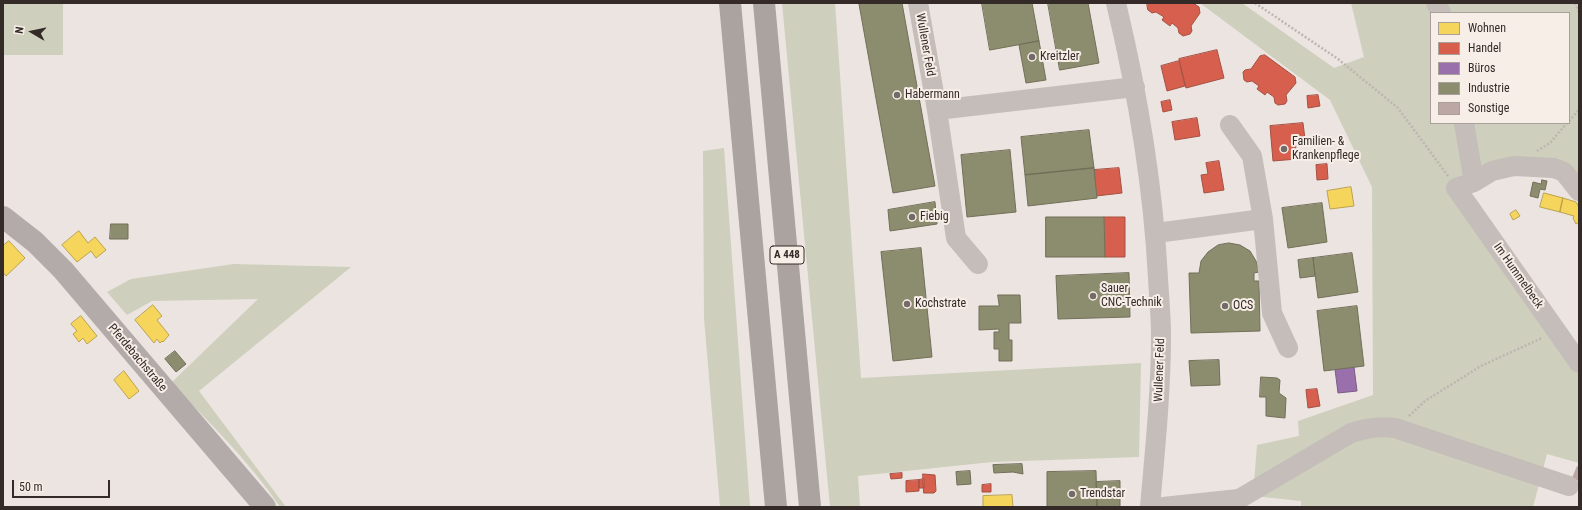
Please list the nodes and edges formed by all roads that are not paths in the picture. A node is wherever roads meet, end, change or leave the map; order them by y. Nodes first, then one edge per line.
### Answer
1 (730, 3) edge
2 (764, 3) edge
3 (918, 3) edge
4 (1116, 3) edge
5 (1436, 3) edge
6 (1440, 12) edge
7 (1135, 87) junction
8 (937, 110) junction
9 (1230, 124) dead end
10 (1464, 124) edge
11 (1465, 185) junction
12 (1579, 191) edge
13 (3, 217) edge
14 (1263, 219) junction
15 (1156, 233) junction
16 (978, 264) dead end
17 (1288, 348) dead end
18 (1579, 364) edge
19 (1569, 486) dead end
20 (265, 507) edge
21 (776, 507) edge
22 (810, 507) edge
23 (1156, 507) edge

1 - 21 highway, A 448
2 - 22 highway, A 448
3 - 8 street, Wullener Feld
4 - 7 street, Wullener Feld
5 - 6 street
7 - 8 street
7 - 15 street, Wullener Feld
8 - 16 street, Wullener Feld
9 - 14 street
10 - 11 street
11 - 12 street
11 - 18 street, Im Hummelbeck
13 - 20 main road, Pferdebachstraße
14 - 15 street
14 - 17 street
15 - 23 street, Wullener Feld
19 - 23 street

